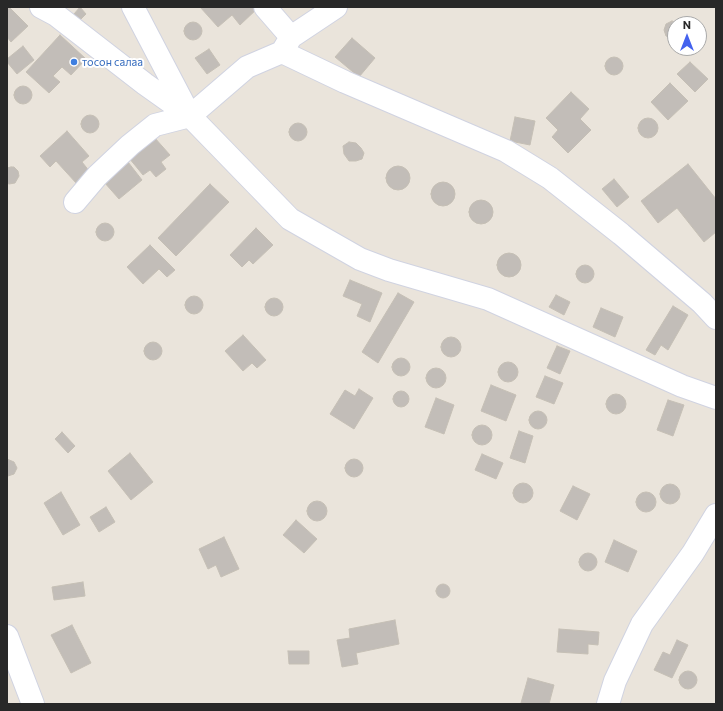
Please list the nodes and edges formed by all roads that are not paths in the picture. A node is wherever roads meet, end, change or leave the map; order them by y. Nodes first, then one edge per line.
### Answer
1 (41, 7) edge
2 (133, 7) edge
3 (265, 7) edge
4 (336, 7) edge
5 (287, 44) junction
6 (190, 116) junction
7 (75, 202) dead end
8 (711, 304) edge
9 (716, 398) edge
10 (716, 515) edge
11 (7, 636) edge
12 (33, 704) edge
13 (608, 704) edge

1 - 6 street
2 - 6 street
3 - 5 street
4 - 5 street
5 - 6 street
5 - 8 street
6 - 7 street
6 - 9 street
10 - 13 street
11 - 12 street

